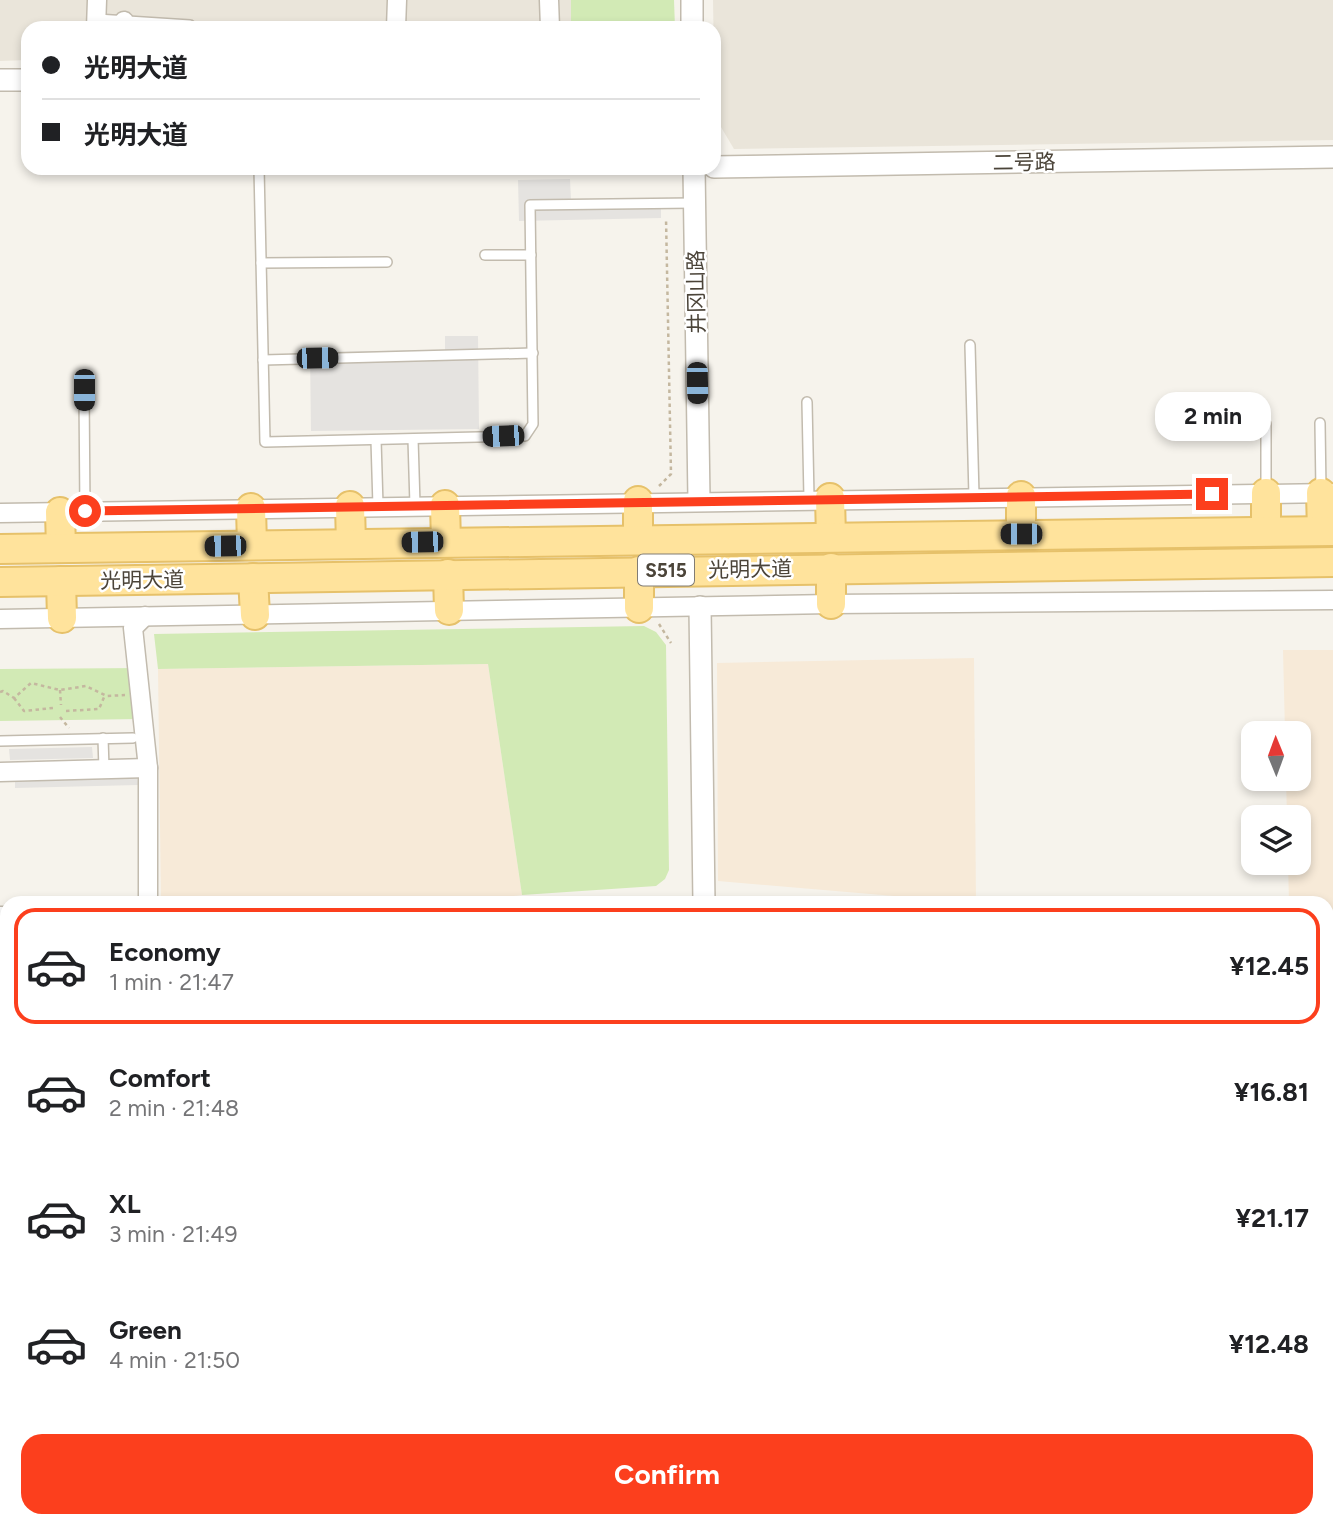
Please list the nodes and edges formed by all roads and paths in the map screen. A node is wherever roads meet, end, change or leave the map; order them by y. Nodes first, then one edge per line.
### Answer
1 (97, 0) edge
2 (397, 0) edge
3 (549, 0) edge
4 (692, 0) edge
5 (96, 21) edge
6 (396, 21) edge
7 (550, 21) edge
8 (692, 21) edge
9 (0, 80) edge
10 (21, 80) edge
11 (1333, 157) edge
12 (721, 167) edge
13 (259, 175) edge
14 (694, 175) edge
15 (695, 203) junction
16 (666, 218) dead end
17 (531, 254) junction
18 (485, 255) dead end
19 (261, 262) junction
20 (387, 262) dead end
21 (970, 345) dead end
22 (533, 353) junction
23 (263, 360) junction
24 (84, 390) dead end
25 (807, 402) dead end
26 (1320, 423) dead end
27 (1266, 424) dead end
28 (413, 439) junction
29 (376, 440) junction
30 (1266, 493) junction
31 (1327, 493) edge
32 (648, 494) junction
33 (974, 496) junction
34 (1021, 496) junction
35 (819, 498) junction
36 (699, 500) junction
37 (415, 505) junction
38 (445, 505) junction
39 (350, 506) junction
40 (378, 506) junction
41 (251, 508) junction
42 (73, 511) junction
43 (0, 513) edge
44 (1266, 531) junction
45 (1327, 531) edge
46 (1021, 534) junction
47 (831, 537) junction
48 (638, 539) junction
49 (446, 542) junction
50 (351, 544) junction
51 (252, 545) junction
52 (61, 548) junction
53 (0, 549) edge
54 (1333, 562) edge
55 (831, 568) junction
56 (639, 571) junction
57 (447, 574) junction
58 (253, 578) junction
59 (61, 581) junction
60 (0, 582) edge
61 (1333, 600) edge
62 (831, 604) junction
63 (699, 607) junction
64 (449, 610) junction
65 (646, 613) junction
66 (255, 615) junction
67 (145, 616) junction
68 (62, 618) junction
69 (0, 619) edge
70 (671, 643) dead end
71 (60, 690) junction
72 (0, 692) edge
73 (105, 695) junction
74 (129, 695) dead end
75 (14, 698) junction
76 (61, 705) dead end
77 (52, 708) dead end
78 (66, 711) dead end
79 (60, 717) dead end
80 (69, 728) dead end
81 (103, 738) junction
82 (133, 738) dead end
83 (0, 741) edge
84 (148, 768) junction
85 (104, 769) junction
86 (0, 772) edge
87 (148, 896) edge
88 (704, 896) edge

1 - 5 street
2 - 6 street
3 - 7 street
4 - 8 street
9 - 10 street
11 - 12 street, 二号路
13 - 19 lane
14 - 15 street, 井冈山路
15 - 17 lane
15 - 36 street, 井冈山路
16 - 32 path
17 - 18 lane
17 - 22 lane
19 - 20 lane
19 - 23 lane
21 - 33 lane
22 - 23 lane
22 - 28 lane
23 - 29 lane
24 - 42 lane
25 - 35 lane
26 - 31 lane
27 - 30 lane
28 - 29 lane
28 - 37 lane
29 - 40 lane
30 - 31 street
30 - 34 street
30 - 44 main road
31 - 45 main road
32 - 36 street
32 - 38 street
32 - 48 main road
33 - 34 street
33 - 35 street
34 - 46 main road
35 - 36 street
35 - 47 main road
37 - 38 street
37 - 40 street
38 - 49 main road
39 - 40 street
39 - 41 street
39 - 50 main road
41 - 42 street
41 - 51 main road
42 - 43 street
42 - 52 main road
44 - 45 main road, 光明大道 / S515
44 - 46 main road, 光明大道 / S515
46 - 47 main road, 光明大道 / S515
47 - 48 main road, 光明大道 / S515
48 - 49 main road, 光明大道 / S515
49 - 50 main road, 光明大道 / S515
50 - 51 main road, 光明大道 / S515
51 - 52 main road, 光明大道 / S515
52 - 53 main road, 光明大道 / S515
54 - 55 main road, 光明大道 / S515
55 - 56 main road, 光明大道 / S515
55 - 62 main road
56 - 57 main road, 光明大道 / S515
56 - 65 main road
57 - 58 main road, 光明大道 / S515
57 - 64 main road
58 - 59 main road, 光明大道 / S515
58 - 66 main road
59 - 60 main road, 光明大道 / S515
59 - 68 main road
61 - 62 street, 光明大道 / S515
62 - 63 street, 光明大道 / S515
63 - 65 street, 光明大道 / S515
63 - 88 street
64 - 65 street, 光明大道 / S515
64 - 66 street, 光明大道 / S515
65 - 70 path
66 - 67 street, 光明大道 / S515
67 - 68 street, 光明大道 / S515
67 - 84 street
68 - 69 street, 光明大道 / S515
71 - 73 path
71 - 75 path
71 - 76 path
72 - 75 path
73 - 74 path
73 - 78 path
75 - 77 path
79 - 80 path
81 - 82 lane
81 - 83 lane
81 - 85 lane
84 - 85 street
84 - 87 street
85 - 86 street

